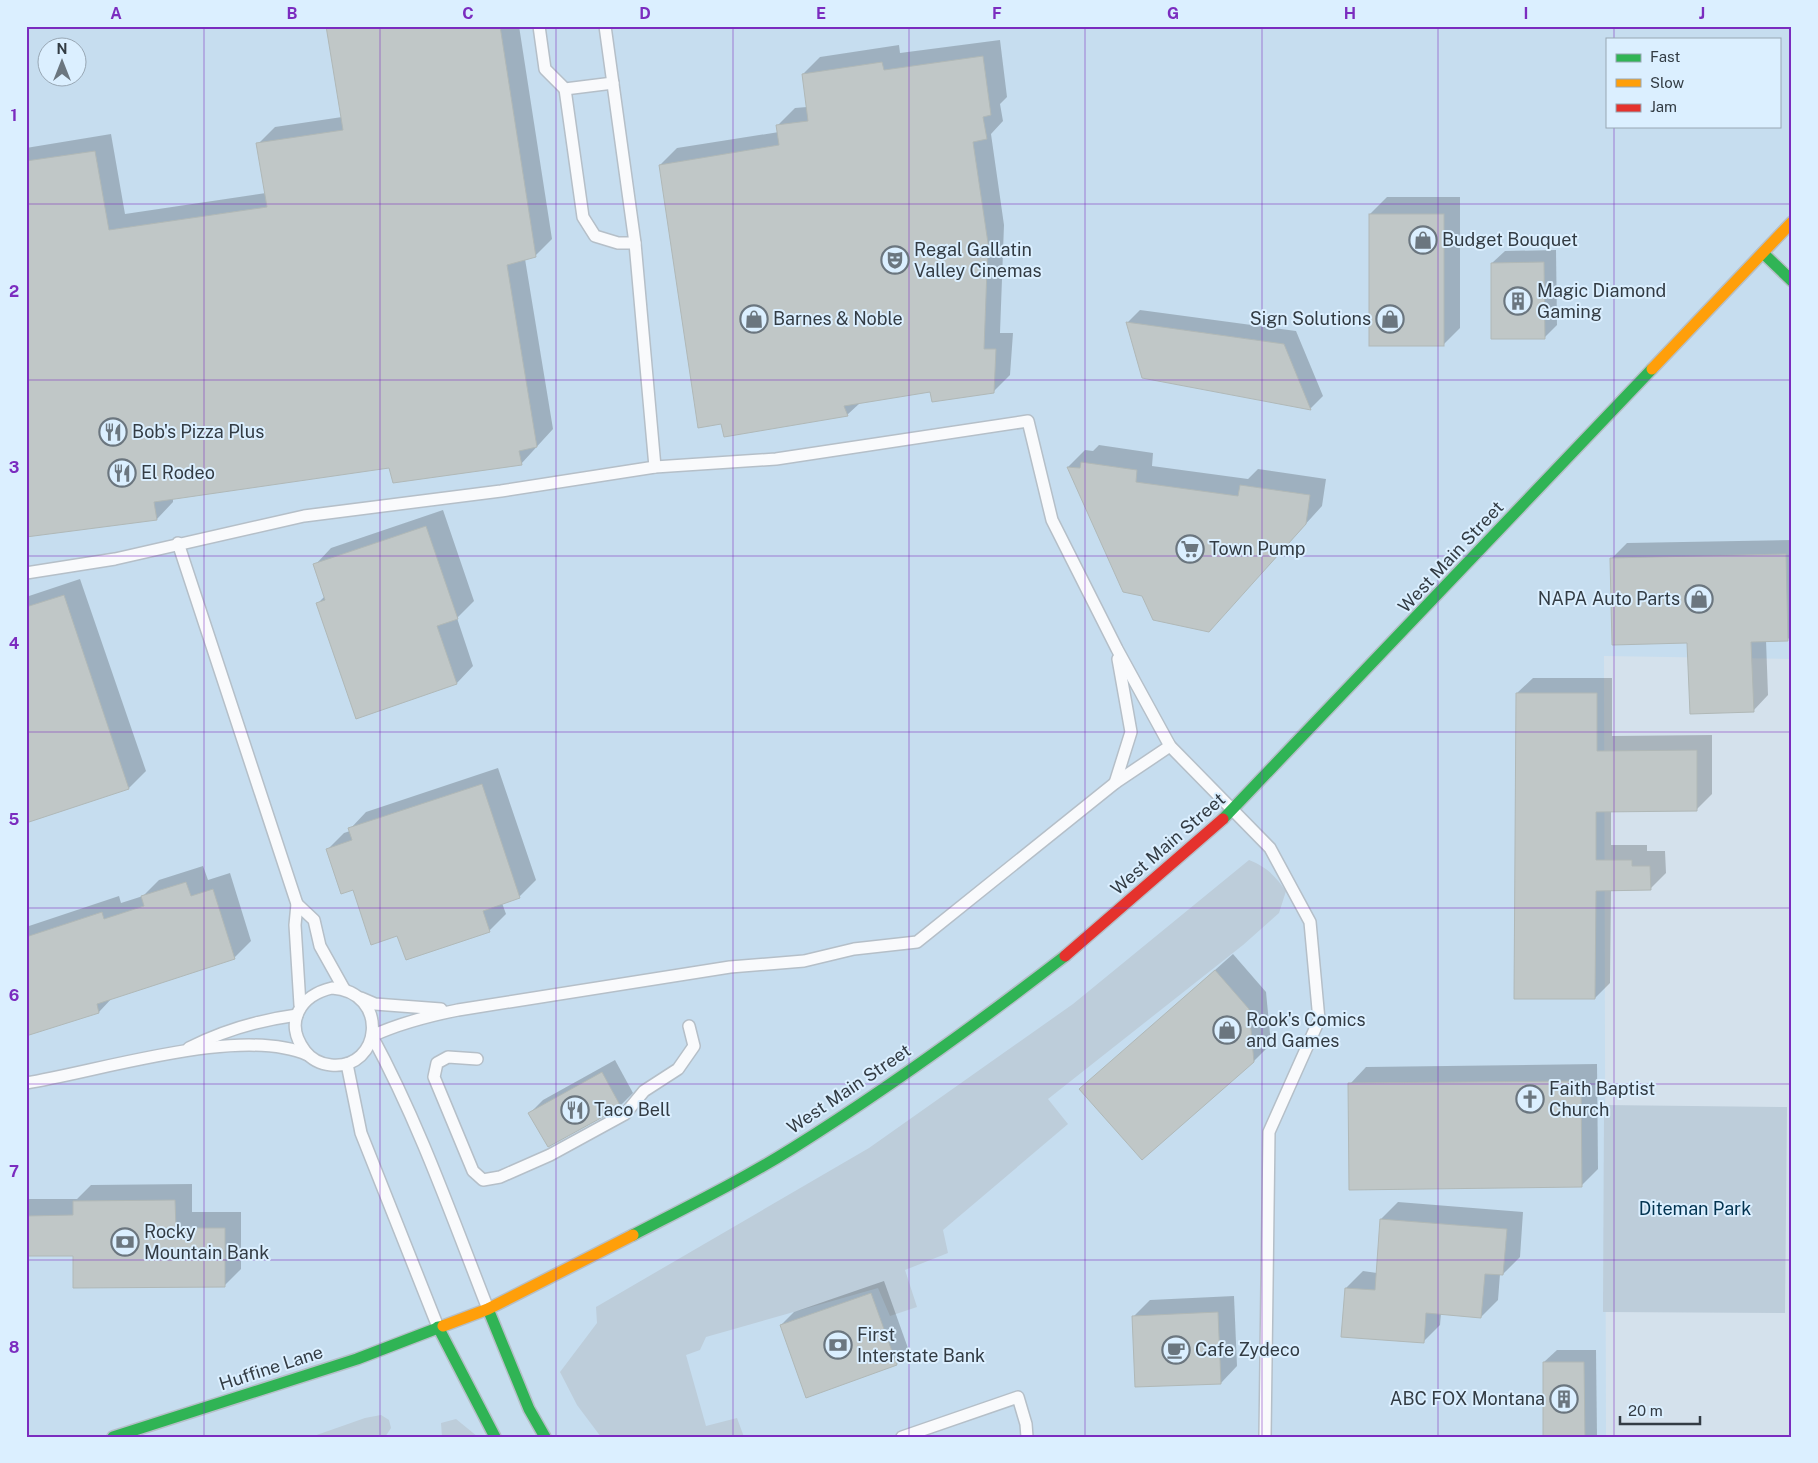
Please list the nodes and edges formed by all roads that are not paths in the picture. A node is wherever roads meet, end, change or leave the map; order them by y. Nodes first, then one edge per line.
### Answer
1 (539, 26) edge
2 (605, 26) edge
3 (613, 82) junction
4 (565, 89) junction
5 (1792, 222) edge
6 (636, 243) junction
7 (1763, 252) junction
8 (1792, 281) edge
9 (655, 467) junction
10 (178, 543) junction
11 (26, 573) edge
12 (1116, 650) junction
13 (1170, 746) junction
14 (1115, 782) junction
15 (1233, 812) junction
16 (297, 904) junction
17 (344, 989) junction
18 (355, 994) junction
19 (298, 1010) junction
20 (458, 1010) junction
21 (689, 1026) dead end
22 (372, 1036) junction
23 (183, 1051) junction
24 (308, 1055) junction
25 (477, 1059) dead end
26 (346, 1064) junction
27 (26, 1082) edge
28 (488, 1309) junction
29 (438, 1327) junction
30 (112, 1437) edge
31 (495, 1437) edge
32 (545, 1437) edge
33 (902, 1437) edge
34 (1027, 1437) edge
35 (1265, 1437) edge

1 - 4 lane
2 - 3 lane
3 - 4 lane
3 - 6 lane
4 - 6 lane
5 - 7 main road, West Main Street
6 - 9 lane
7 - 8 main road
7 - 15 main road, West Main Street
9 - 10 lane
9 - 12 lane
10 - 11 lane
10 - 16 lane
12 - 13 lane
12 - 14 lane
13 - 14 lane
13 - 15 lane
14 - 20 lane
15 - 28 main road, West Main Street
15 - 35 lane
16 - 17 lane
16 - 19 lane
17 - 18 lane
17 - 19 lane
18 - 20 lane
18 - 22 lane
19 - 23 lane
19 - 24 lane
20 - 22 lane
21 - 25 lane
22 - 26 lane
22 - 28 lane
23 - 24 lane
23 - 27 lane
24 - 26 lane
26 - 29 lane
28 - 29 main road, West Main Street
28 - 32 main road
29 - 30 main road, Huffine Lane
29 - 31 main road
33 - 34 lane

